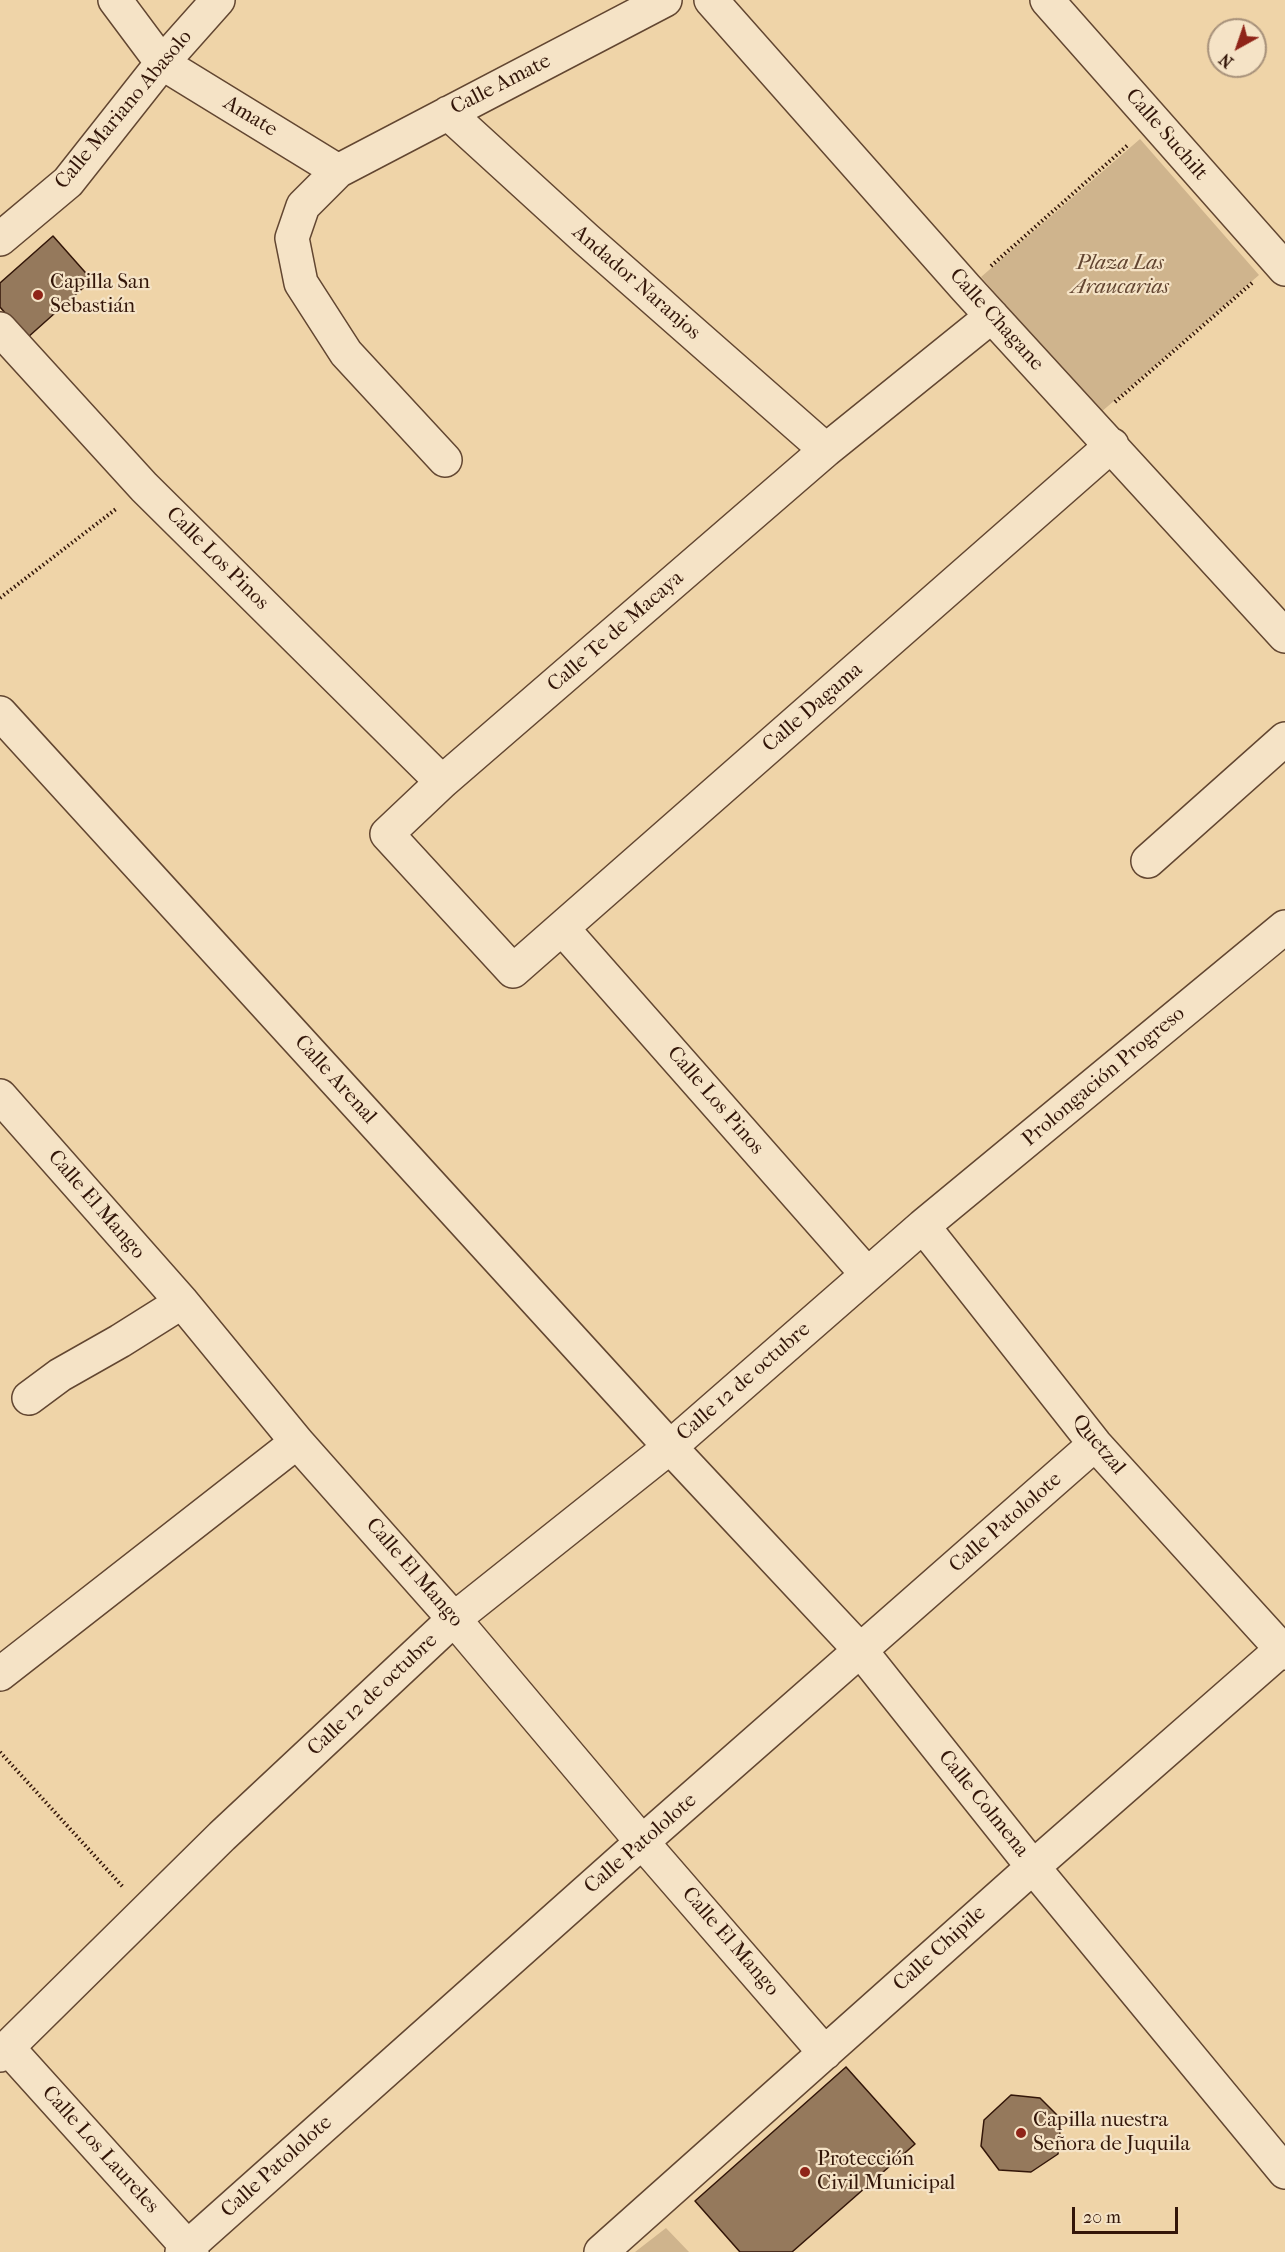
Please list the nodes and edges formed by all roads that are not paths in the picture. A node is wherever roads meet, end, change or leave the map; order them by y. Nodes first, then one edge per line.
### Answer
1 (115, 0) edge
2 (218, 0) edge
3 (665, 0) edge
4 (711, 0) edge
5 (1047, 0) edge
6 (162, 63) junction
7 (448, 113) junction
8 (338, 171) junction
9 (0, 239) edge
10 (1281, 265) edge
11 (992, 316) junction
12 (0, 329) edge
13 (1102, 434) junction
14 (826, 450) junction
15 (444, 460) dead end
16 (1285, 636) edge
17 (0, 713) edge
18 (1285, 739) edge
19 (442, 782) junction
20 (1148, 861) dead end
21 (1285, 927) edge
22 (562, 928) junction
23 (513, 970) joint
24 (0, 1096) edge
25 (924, 1226) junction
26 (867, 1274) junction
27 (182, 1302) junction
28 (29, 1398) dead end
29 (297, 1442) junction
30 (1095, 1444) junction
31 (670, 1447) junction
32 (454, 1619) junction
33 (861, 1651) junction
34 (1283, 1651) edge
35 (0, 1674) edge
36 (642, 1842) junction
37 (1033, 1867) junction
38 (4, 2051) edge
39 (825, 2053) junction
40 (1285, 2172) edge
41 (187, 2250) edge
42 (601, 2252) edge

1 - 6 street
2 - 6 street, Calle Mariano Abasolo
3 - 7 street, Calle Amate
4 - 11 street, Calle Chagane
5 - 10 street, Calle Suchilt
6 - 8 street, Amate
6 - 9 street, Calle Mariano Abasolo
7 - 8 street, Calle Amate
7 - 14 street, Andador Naranjos
8 - 15 street, Calle Amate
11 - 13 street, Calle Chagane
11 - 14 street, Calle Te de Macaya
12 - 19 street, Calle Los Pinos
13 - 16 street, Calle Chagane
13 - 22 street, Calle Dagama
14 - 19 street, Calle Te de Macaya
17 - 31 street, Calle Arenal
18 - 20 street
19 - 23 street, Calle Te de Macaya
21 - 25 street, Prolongación Progreso
22 - 23 street, Calle Dagama
22 - 26 street, Calle Los Pinos
24 - 27 street, Calle El Mango
25 - 26 street, Calle 12 de octubre
25 - 30 street, Quetzal
26 - 31 street, Calle 12 de octubre
27 - 28 street
27 - 29 street, Calle El Mango
29 - 32 street, Calle El Mango
29 - 35 street
30 - 33 street, Calle Patololote
30 - 34 street, Quetzal
31 - 32 street, Calle 12 de octubre
31 - 33 street, Calle Colmena
32 - 36 street, Calle El Mango
32 - 38 street, Calle 12 de octubre
33 - 36 street, Calle Patololote
33 - 37 street, Calle Colmena
34 - 37 street, Calle Chipile
36 - 39 street, Calle El Mango
36 - 41 street, Calle Patololote
37 - 39 street, Calle Chipile
37 - 40 street, Calle Colmena
38 - 41 street, Calle Los Laureles
39 - 42 street, Calle Chipile

